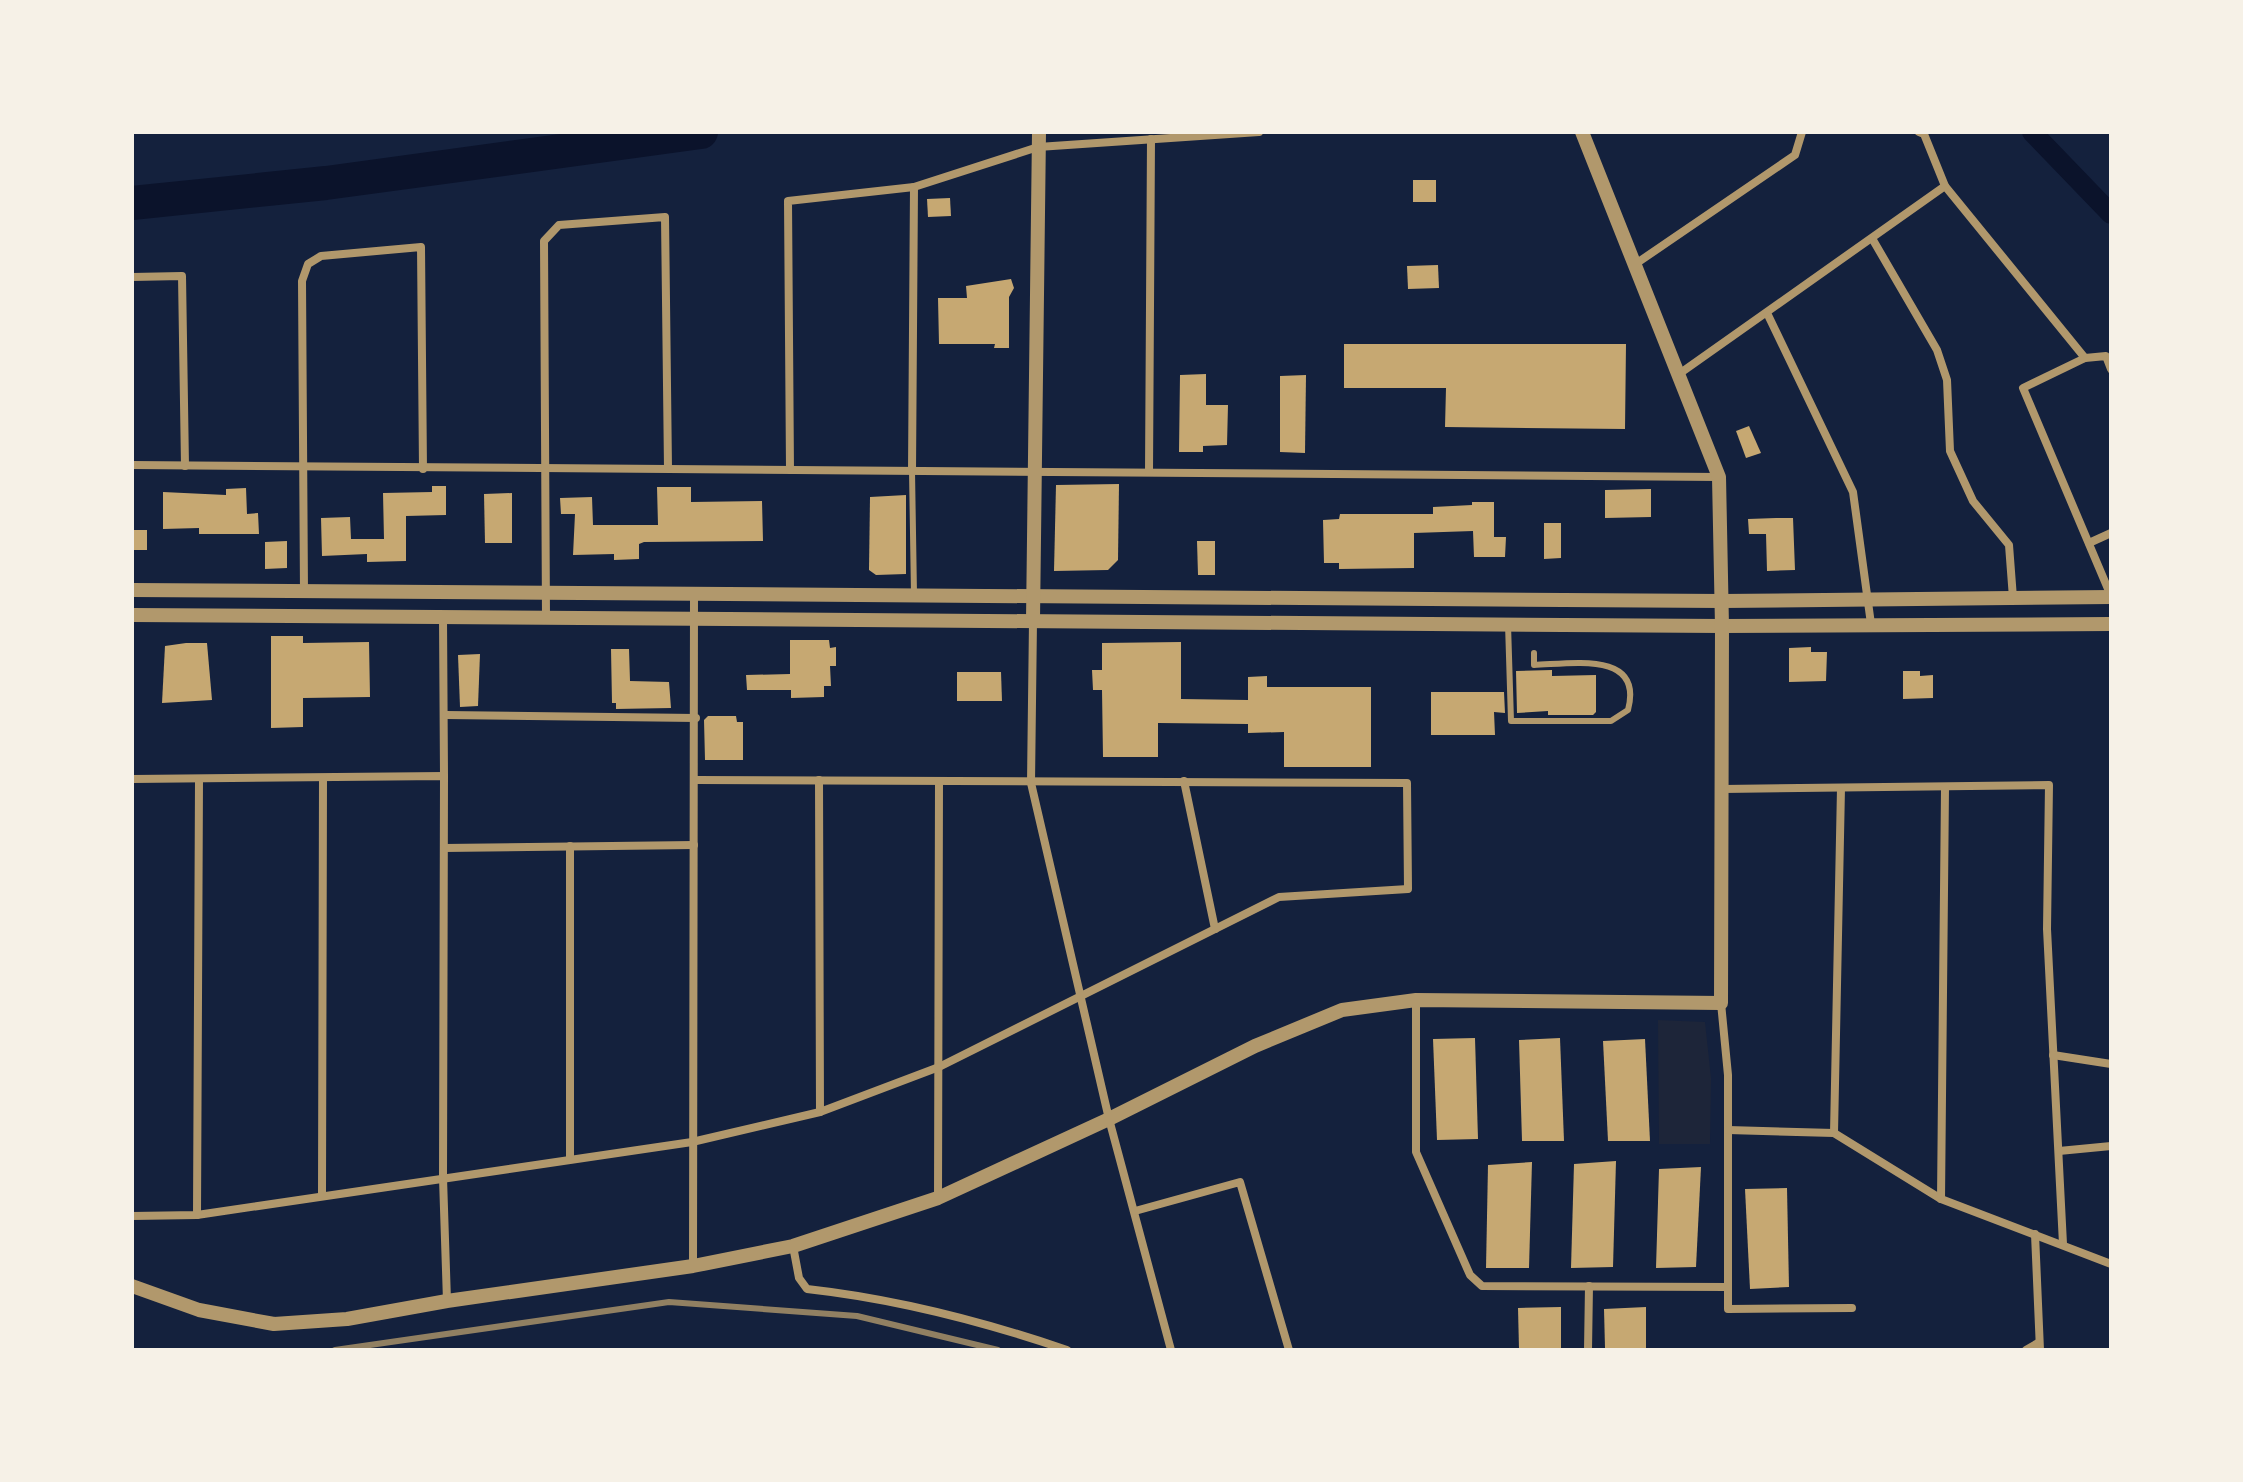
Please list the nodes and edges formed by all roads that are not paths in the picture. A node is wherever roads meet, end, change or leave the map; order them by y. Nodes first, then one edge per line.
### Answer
1 (1259, 132) edge
2 (1582, 132) edge
3 (1802, 132) edge
4 (1919, 132) edge
5 (1038, 138) edge
6 (1151, 139) junction
7 (1945, 186) junction
8 (914, 187) junction
9 (1873, 240) junction
10 (1634, 265) junction
11 (132, 277) edge
12 (1768, 315) junction
13 (2085, 358) junction
14 (2111, 369) edge
15 (1679, 374) junction
16 (132, 465) edge
17 (185, 466) junction
18 (304, 466) junction
19 (545, 468) junction
20 (668, 468) junction
21 (423, 469) junction
22 (790, 470) junction
23 (912, 471) junction
24 (1033, 472) junction
25 (1149, 472) junction
26 (1719, 477) junction
27 (2111, 533) edge
28 (2089, 543) junction
29 (132, 590) edge
30 (304, 592) junction
31 (544, 594) junction
32 (914, 594) junction
33 (1033, 594) junction
34 (694, 595) junction
35 (2111, 597) edge
36 (1869, 598) junction
37 (2013, 598) junction
38 (1722, 601) junction
39 (132, 615) edge
40 (443, 618) junction
41 (546, 618) junction
42 (695, 620) junction
43 (1033, 620) junction
44 (1508, 624) junction
45 (1871, 624) junction
46 (2111, 624) edge
47 (1722, 626) junction
48 (1534, 653) dead end
49 (446, 715) junction
50 (696, 718) junction
51 (444, 776) junction
52 (323, 778) junction
53 (132, 779) edge
54 (696, 780) junction
55 (819, 780) junction
56 (199, 781) junction
57 (1184, 781) junction
58 (939, 783) junction
59 (1031, 783) junction
60 (1841, 788) junction
61 (1945, 788) junction
62 (1723, 789) junction
63 (694, 845) junction
64 (570, 846) junction
65 (444, 848) junction
66 (1215, 929) junction
67 (1083, 997) junction
68 (1416, 1000) junction
69 (1721, 1003) junction
70 (2053, 1055) junction
71 (2111, 1064) edge
72 (939, 1067) junction
73 (820, 1112) junction
74 (1109, 1119) junction
75 (1728, 1130) junction
76 (1834, 1133) junction
77 (692, 1142) junction
78 (2111, 1146) edge
79 (2059, 1151) junction
80 (570, 1158) junction
81 (443, 1178) junction
82 (322, 1195) junction
83 (938, 1198) junction
84 (1941, 1199) junction
85 (1135, 1211) junction
86 (197, 1215) junction
87 (132, 1216) edge
88 (2035, 1234) junction
89 (2063, 1244) junction
90 (793, 1246) junction
91 (2111, 1264) edge
92 (693, 1266) junction
93 (132, 1286) edge
94 (1589, 1286) junction
95 (1728, 1287) junction
96 (447, 1301) junction
97 (1852, 1308) dead end
98 (2039, 1346) edge
99 (1067, 1350) edge
100 (1171, 1350) edge
101 (1289, 1350) edge
102 (1588, 1350) edge
103 (2026, 1350) edge

1 - 6 street
2 - 10 street
3 - 10 street
4 - 7 street
5 - 6 street
5 - 8 street
5 - 24 street
6 - 25 street
7 - 9 street
7 - 13 street
8 - 22 street
8 - 23 street
9 - 12 street
9 - 37 street
10 - 15 street
11 - 17 street
12 - 15 street
12 - 36 street
13 - 14 street
13 - 28 street
15 - 26 street
16 - 17 street
17 - 18 street
18 - 21 street
18 - 21 street
18 - 30 street
19 - 20 street
19 - 20 street
19 - 21 street
19 - 31 street
20 - 22 street
22 - 23 street
23 - 24 street
23 - 32 lane
24 - 25 street
24 - 33 street
25 - 26 street
26 - 38 street
27 - 28 street
28 - 35 street
29 - 30 street
30 - 31 street
31 - 34 street
31 - 41 street
32 - 33 street
32 - 34 street
33 - 38 street
33 - 43 street
34 - 42 street
35 - 37 street
36 - 37 street
36 - 38 street
36 - 45 street
38 - 47 street
39 - 40 street
40 - 41 street
40 - 49 street
41 - 42 street
42 - 43 street
42 - 50 street
43 - 44 street
43 - 59 street
44 - 47 street
44 - 48 lane
45 - 46 street
45 - 47 street
47 - 62 street
49 - 50 street
49 - 51 street
50 - 54 street
51 - 52 street
51 - 65 street
52 - 56 street
52 - 82 street
53 - 56 street
54 - 55 street
54 - 63 street
55 - 58 street
55 - 73 street
56 - 86 street
57 - 59 street
57 - 66 street
57 - 66 street
58 - 59 street
58 - 72 street
59 - 67 street
60 - 61 street
60 - 62 street
60 - 76 street
61 - 70 street
61 - 84 street
62 - 69 street
63 - 64 street
63 - 77 street
64 - 65 street
64 - 80 street
65 - 81 street
66 - 67 street
67 - 72 street
67 - 74 street
68 - 69 street
68 - 74 street
68 - 94 street
69 - 75 street
70 - 71 street
70 - 79 street
72 - 73 street
72 - 83 street
73 - 77 street
74 - 83 street
74 - 85 street
75 - 76 street
75 - 95 street
76 - 84 street
77 - 80 street
77 - 92 street
78 - 79 street
79 - 89 street
80 - 81 street
81 - 82 street
81 - 96 street
82 - 86 street
83 - 90 street
84 - 88 street
85 - 100 street
85 - 101 street
86 - 87 street
88 - 89 street
88 - 98 street
89 - 91 street
90 - 92 street
90 - 99 street
92 - 96 street
93 - 96 street
94 - 95 street
94 - 102 street
95 - 97 street
98 - 103 street

